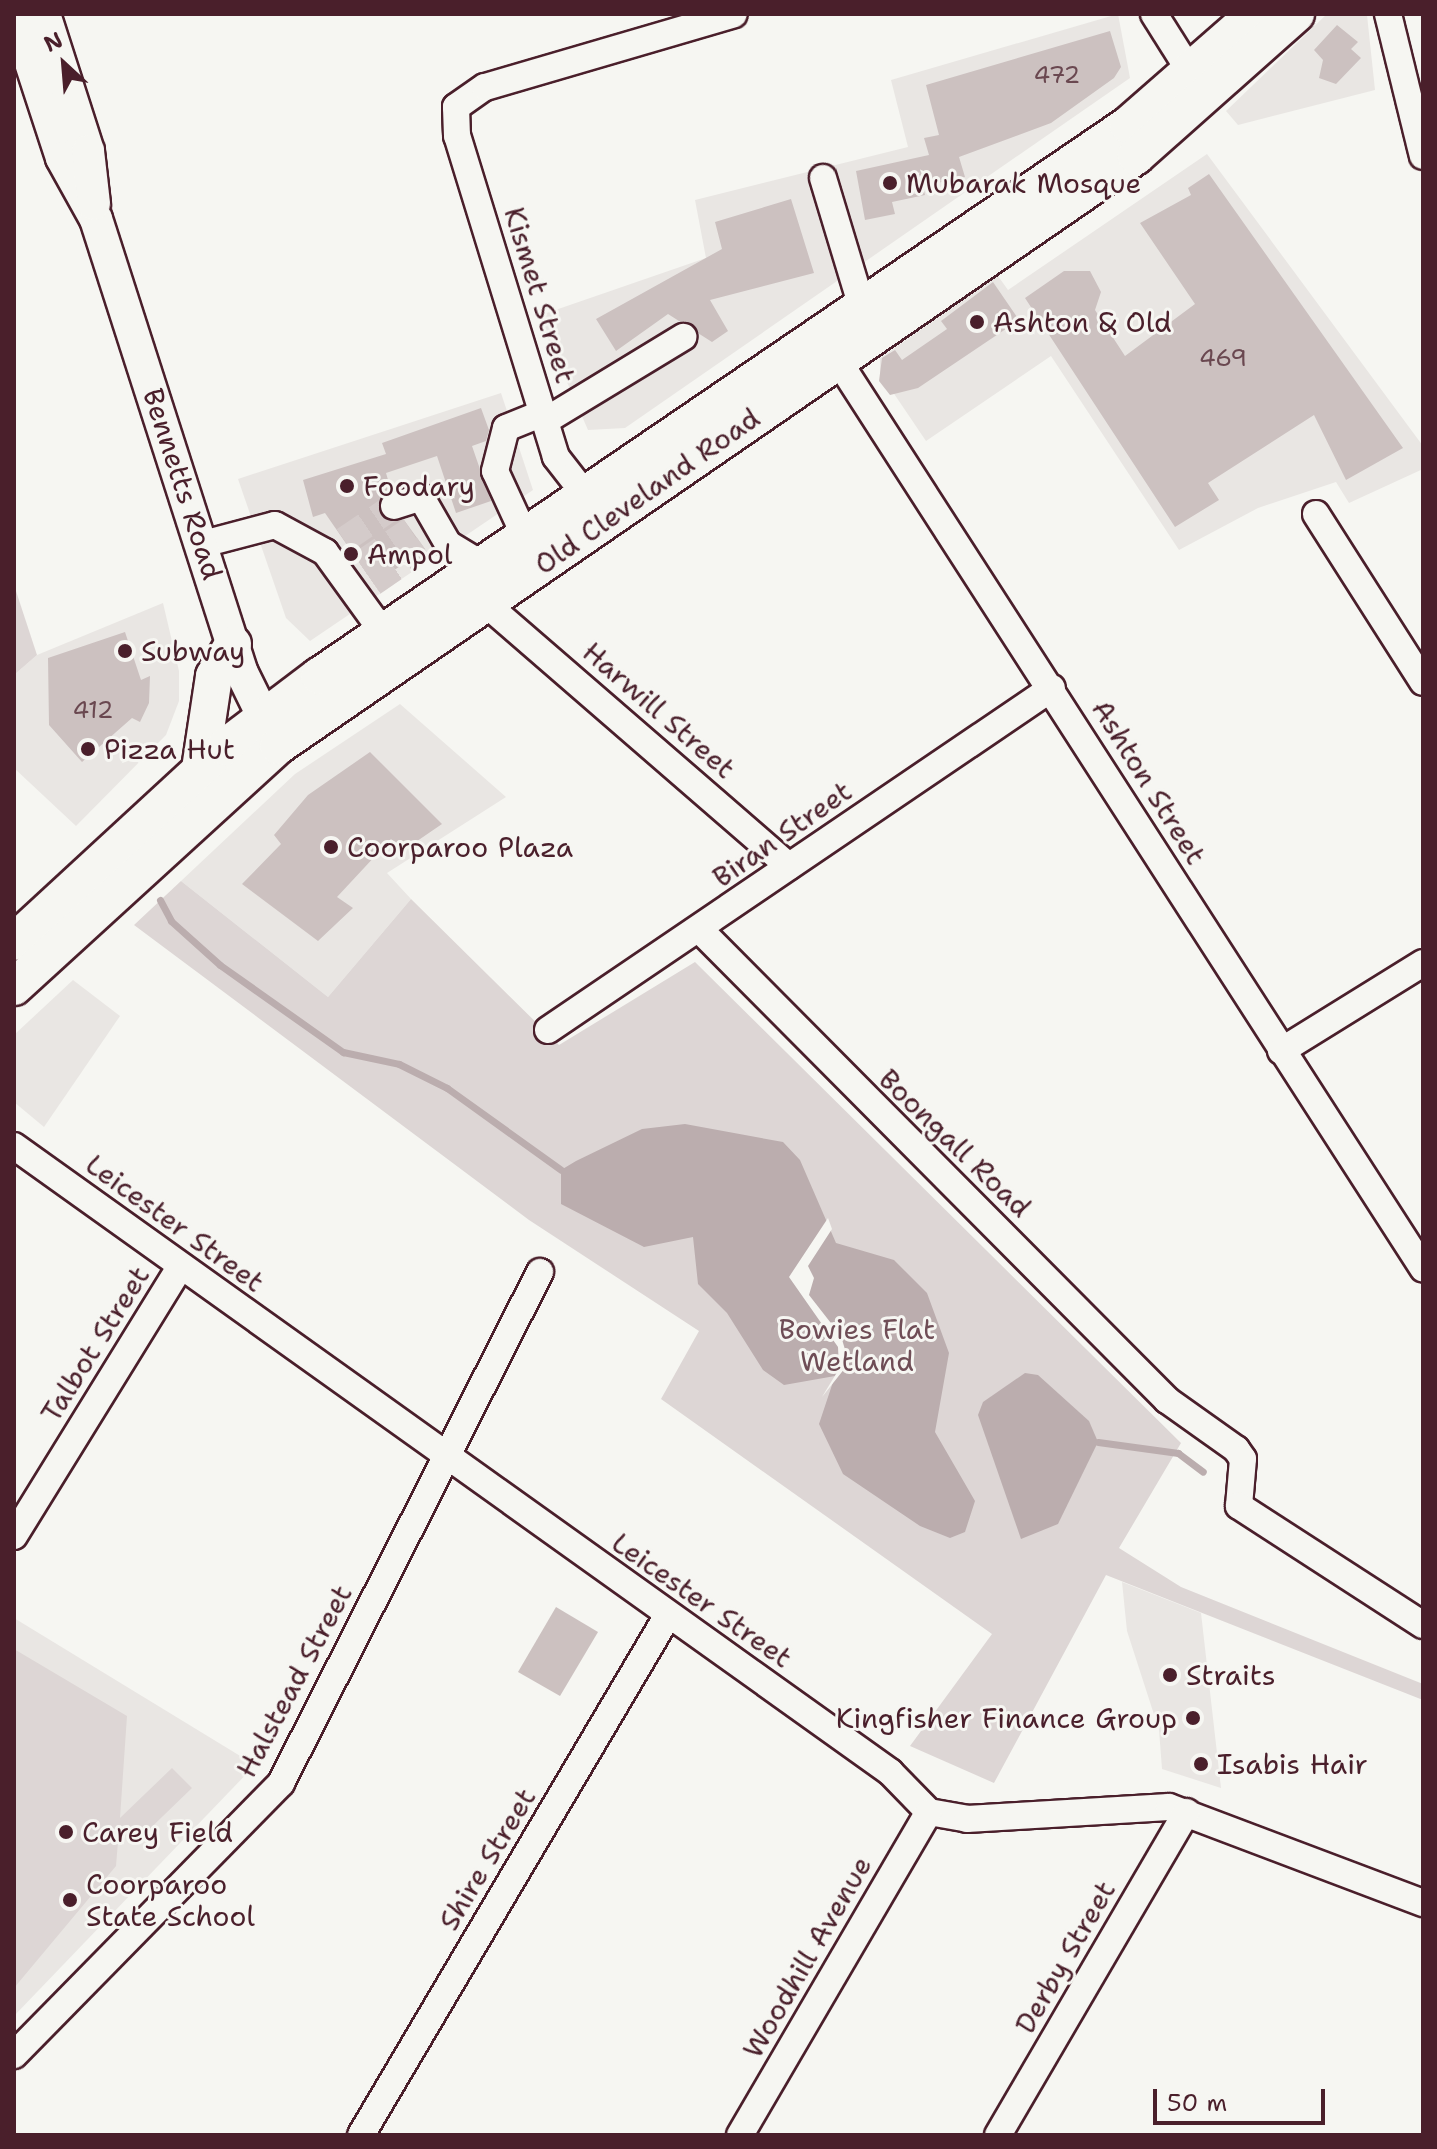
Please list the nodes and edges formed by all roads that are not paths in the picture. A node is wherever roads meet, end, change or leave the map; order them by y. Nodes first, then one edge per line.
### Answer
1 (15, 14) edge
2 (44, 14) edge
3 (734, 14) edge
4 (1154, 14) edge
5 (1255, 14) edge
6 (1296, 14) edge
7 (1388, 14) edge
8 (1193, 76) junction
9 (1423, 156) edge
10 (823, 178) dead end
11 (96, 219) junction
12 (861, 304) junction
13 (683, 337) dead end
14 (829, 346) junction
15 (544, 417) junction
16 (584, 493) junction
17 (394, 506) tunnel mouth
18 (1316, 514) dead end
19 (524, 534) junction
20 (203, 544) junction
21 (481, 564) junction
22 (485, 603) junction
23 (383, 632) junction
24 (233, 644) junction
25 (1423, 682) edge
26 (1052, 688) junction
27 (270, 732) junction
28 (200, 769) junction
29 (789, 866) junction
30 (700, 930) junction
31 (14, 942) edge
32 (1423, 963) edge
33 (14, 987) edge
34 (548, 1030) dead end
35 (1281, 1051) junction
36 (14, 1146) edge
37 (181, 1266) junction
38 (1423, 1268) edge
39 (540, 1272) dead end
40 (446, 1456) junction
41 (14, 1536) edge
42 (668, 1615) junction
43 (1423, 1625) edge
44 (929, 1812) junction
45 (1187, 1812) junction
46 (1423, 1903) edge
47 (14, 2055) edge
48 (361, 2135) edge
49 (740, 2135) edge
50 (998, 2135) edge

1 - 11 main road, Bennetts Road
2 - 11 main road, Bennetts Road
3 - 15 street, Kismet Street
4 - 8 street
5 - 8 highway, Old Cleveland Road
6 - 14 highway, Old Cleveland Road
7 - 9 street
8 - 12 highway, Old Cleveland Road
10 - 12 street
11 - 20 main road, Bennetts Road
12 - 14 highway, Old Cleveland Road
13 - 15 street
14 - 16 highway, Old Cleveland Road
14 - 22 highway, Old Cleveland Road
14 - 26 street, Ashton Street
15 - 16 street, Kismet Street
15 - 19 street
16 - 19 highway, Old Cleveland Road
17 - 21 street
18 - 25 street
19 - 21 highway, Old Cleveland Road
20 - 23 street
20 - 24 main road, Bennetts Road
21 - 23 highway, Old Cleveland Road
22 - 27 highway, Old Cleveland Road
22 - 29 street, Harwill Street
23 - 27 highway, Old Cleveland Road
24 - 27 main road, Bennetts Road
24 - 28 highway
26 - 29 street, Biran Street
26 - 35 street, Ashton Street
27 - 28 highway, Old Cleveland Road
27 - 33 highway, Old Cleveland Road
28 - 31 highway, Old Cleveland Road
29 - 30 street, Biran Street
30 - 34 street, Biran Street
30 - 43 street, Boongall Road
32 - 35 street
35 - 38 street, Ashton Street
36 - 37 street, Leicester Street
37 - 40 street, Leicester Street
37 - 41 street, Talbot Street
39 - 40 street, Halstead Street
40 - 42 street, Leicester Street
40 - 47 street, Halstead Street
42 - 44 street, Leicester Street
42 - 48 street, Shire Street
44 - 45 street
44 - 49 street, Woodhill Avenue
45 - 46 street
45 - 50 street, Derby Street

